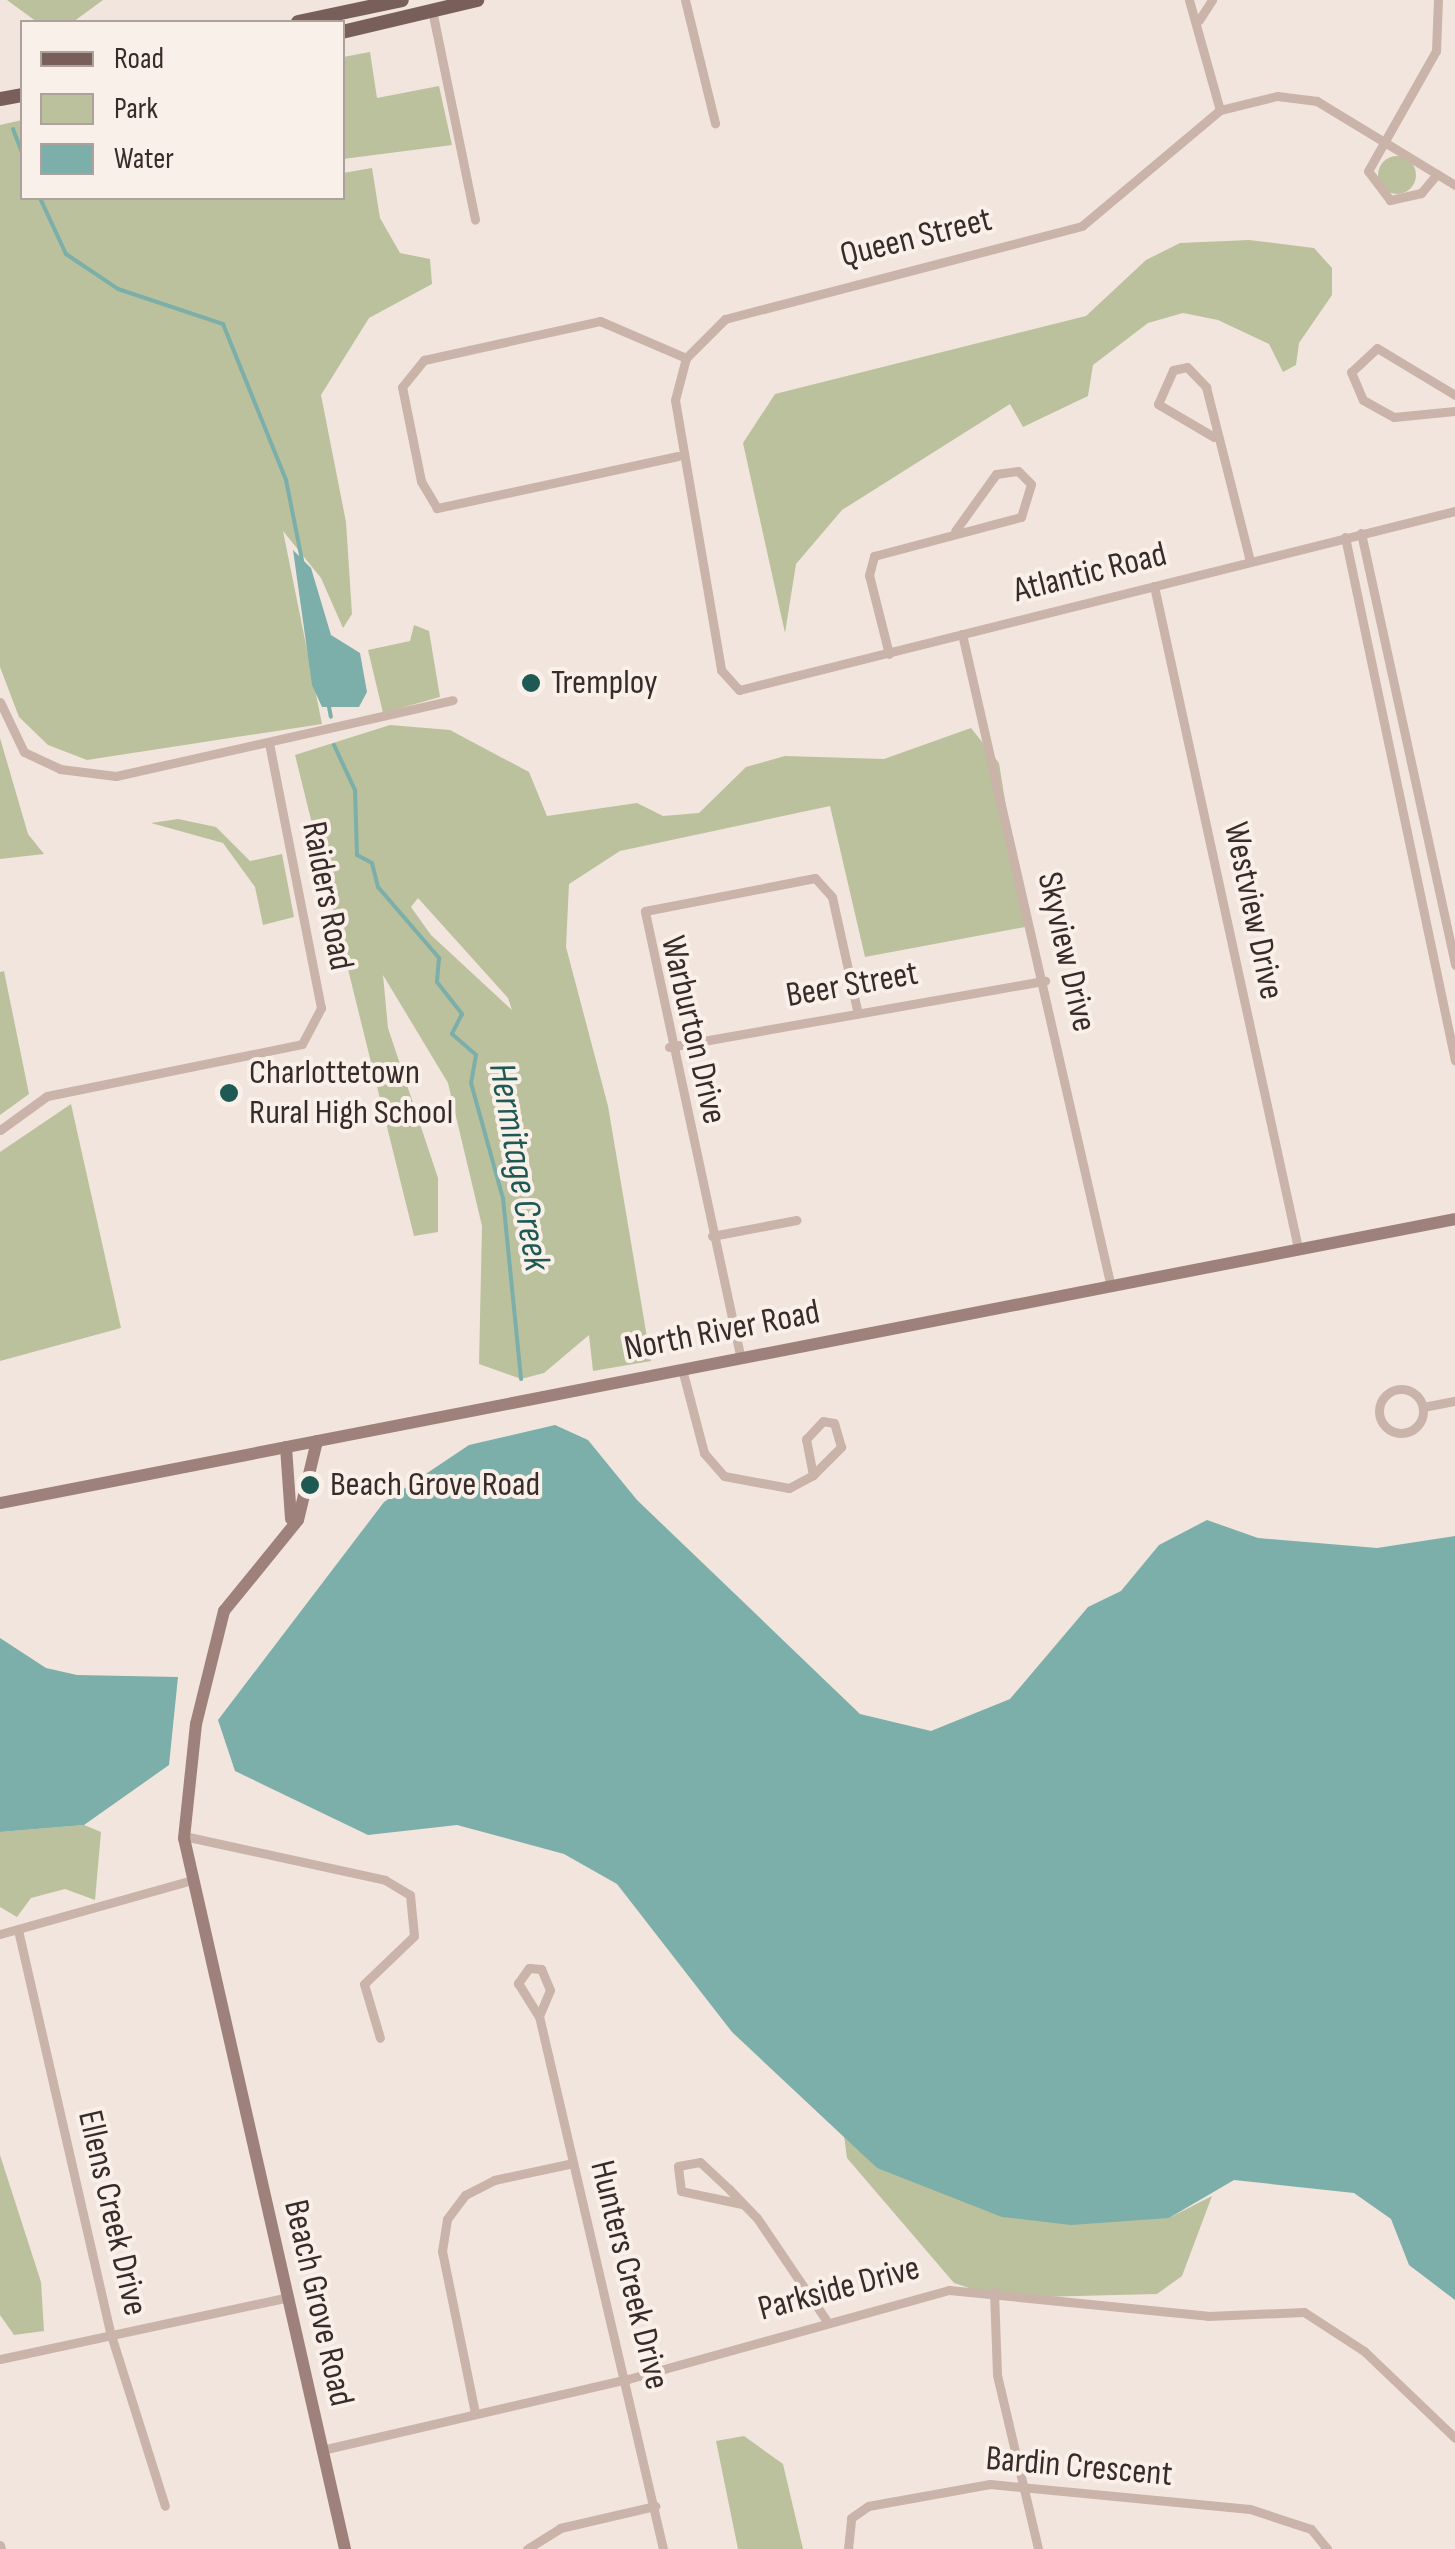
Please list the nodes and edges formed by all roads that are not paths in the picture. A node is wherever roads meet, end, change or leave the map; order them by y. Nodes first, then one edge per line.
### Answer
1 (402, 0) edge
2 (477, 0) edge
3 (685, 0) edge
4 (1189, 0) edge
5 (1212, 0) edge
6 (1438, 0) edge
7 (432, 10) junction
8 (307, 20) edge
9 (1200, 20) junction
10 (345, 31) edge
11 (1220, 110) junction
12 (715, 124) dead end
13 (1386, 139) junction
14 (1436, 174) junction
15 (1455, 186) edge
16 (475, 220) dead end
17 (686, 358) junction
18 (1455, 395) edge
19 (1455, 411) edge
20 (1214, 437) junction
21 (678, 456) junction
22 (1455, 511) edge
23 (955, 531) junction
24 (1360, 533) junction
25 (1345, 538) junction
26 (1250, 561) junction
27 (1154, 586) junction
28 (962, 634) junction
29 (888, 654) junction
30 (454, 700) dead end
31 (0, 702) edge
32 (268, 743) junction
33 (1452, 936) edge
34 (1455, 965) edge
35 (1045, 981) junction
36 (858, 1010) junction
37 (669, 1047) junction
38 (1455, 1061) edge
39 (0, 1130) edge
40 (1455, 1219) edge
41 (797, 1220) dead end
42 (712, 1236) junction
43 (1298, 1248) junction
44 (1110, 1283) junction
45 (740, 1355) junction
46 (682, 1366) junction
47 (1455, 1401) edge
48 (1422, 1407) junction
49 (317, 1442) junction
50 (286, 1448) junction
51 (813, 1474) junction
52 (0, 1503) edge
53 (285, 1536) junction
54 (184, 1836) junction
55 (189, 1881) junction
56 (18, 1930) junction
57 (0, 1934) edge
58 (540, 2016) junction
59 (380, 2038) dead end
60 (573, 2163) junction
61 (742, 2204) junction
62 (994, 2292) junction
63 (285, 2298) junction
64 (826, 2320) junction
65 (112, 2336) junction
66 (0, 2359) edge
67 (628, 2379) junction
68 (475, 2413) junction
69 (1455, 2438) edge
70 (322, 2450) junction
71 (1021, 2488) junction
72 (164, 2506) dead end
73 (654, 2506) junction
74 (345, 2549) edge
75 (527, 2549) edge
76 (663, 2549) edge
77 (848, 2549) edge
78 (1038, 2549) edge
79 (1327, 2549) edge

1 - 8 main road
2 - 7 main road
3 - 12 street
4 - 9 street
5 - 9 street
6 - 13 street
7 - 10 main road
7 - 16 street
9 - 11 street
11 - 13 street, Queen Street
11 - 17 street, Queen Street
13 - 14 street, Queen Street
13 - 14 street
14 - 15 street, Queen Street
17 - 21 street
17 - 21 street
18 - 19 street
20 - 20 street
20 - 26 street
21 - 29 street, Atlantic Road
22 - 24 street, Atlantic Road
23 - 23 street
23 - 29 street
24 - 25 street, Atlantic Road
24 - 33 street
25 - 26 street, Atlantic Road
25 - 38 street
26 - 27 street, Atlantic Road
27 - 28 street, Atlantic Road
27 - 43 street, Westview Drive
28 - 29 street, Atlantic Road
28 - 35 street, Skyview Drive
30 - 32 street
31 - 32 street
32 - 39 street, Raiders Road
33 - 34 street
35 - 36 street, Beer Street
35 - 44 street, Skyview Drive
36 - 37 street, Beer Street
36 - 37 street, Warburton Drive
37 - 42 street, Warburton Drive
40 - 43 main road, North River Road
41 - 42 street
42 - 45 street, Warburton Drive
43 - 44 main road, North River Road
44 - 45 main road, North River Road
45 - 46 main road, North River Road
46 - 49 main road, North River Road
46 - 51 street
47 - 48 street
48 - 48 street
49 - 50 main road, North River Road
49 - 53 main road
50 - 52 main road, North River Road
50 - 53 main road
51 - 51 street
53 - 54 main road, Beach Grove Road
54 - 55 main road, Beach Grove Road
54 - 59 street
55 - 56 street
55 - 63 main road, Beach Grove Road
56 - 57 street
56 - 65 street, Ellens Creek Drive
58 - 58 street, Hunters Creek Drive
58 - 60 street, Hunters Creek Drive
60 - 67 street, Hunters Creek Drive
60 - 68 street
61 - 61 street
61 - 64 street
62 - 64 street, Parkside Drive
62 - 69 street, Parkside Drive
62 - 71 street
63 - 65 street
63 - 70 main road, Beach Grove Road
64 - 67 street, Parkside Drive
65 - 66 street
65 - 72 street, Ellens Creek Drive
67 - 68 street, Parkside Drive
67 - 73 street, Hunters Creek Drive
68 - 70 street, Parkside Drive
70 - 74 main road, Beach Grove Road
71 - 77 street, Bardin Crescent
71 - 78 street
71 - 79 street, Bardin Crescent
73 - 75 street
73 - 76 street, Hunters Creek Drive

